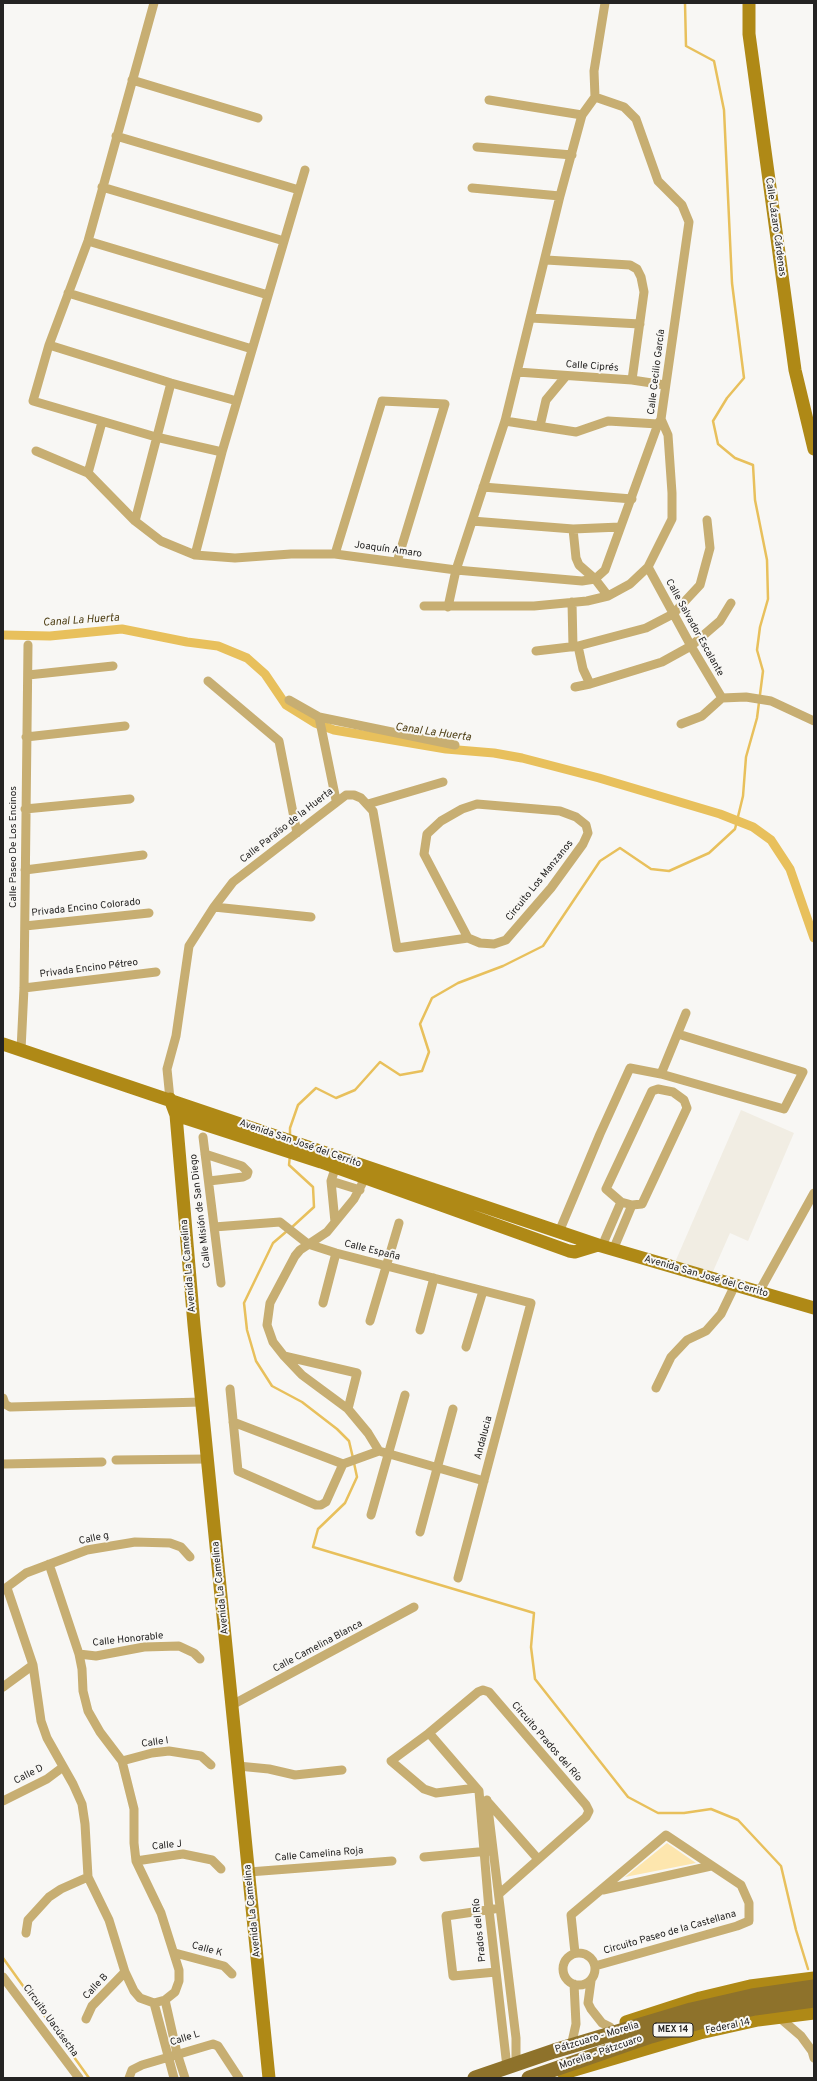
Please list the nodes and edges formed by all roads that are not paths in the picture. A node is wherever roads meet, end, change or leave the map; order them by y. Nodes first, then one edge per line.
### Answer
1 (154, 3) edge
2 (605, 3) edge
3 (749, 3) edge
4 (132, 80) junction
5 (595, 97) junction
6 (489, 100) dead end
7 (582, 115) junction
8 (258, 118) dead end
9 (116, 136) junction
10 (477, 147) dead end
11 (572, 155) junction
12 (305, 170) dead end
13 (102, 187) junction
14 (472, 188) dead end
15 (299, 190) junction
16 (560, 196) junction
17 (88, 241) junction
18 (284, 241) junction
19 (546, 260) junction
20 (68, 293) junction
21 (268, 295) junction
22 (531, 318) junction
23 (640, 324) junction
24 (49, 345) junction
25 (252, 349) junction
26 (517, 372) junction
27 (566, 376) junction
28 (632, 380) junction
29 (171, 383) junction
30 (665, 385) junction
31 (237, 401) junction
32 (505, 421) junction
33 (660, 421) junction
34 (102, 422) junction
35 (540, 426) junction
36 (156, 437) junction
37 (814, 449) edge
38 (36, 451) dead end
39 (222, 452) junction
40 (88, 473) junction
41 (483, 487) junction
42 (632, 499) junction
43 (707, 520) dead end
44 (135, 521) junction
45 (472, 521) junction
46 (620, 527) junction
47 (573, 529) junction
48 (336, 554) junction
49 (194, 555) junction
50 (397, 562) junction
51 (648, 567) junction
52 (456, 570) junction
53 (595, 579) junction
54 (608, 596) junction
55 (572, 602) junction
56 (730, 603) dead end
57 (424, 606) dead end
58 (448, 607) junction
59 (673, 614) junction
60 (28, 645) dead end
61 (576, 646) junction
62 (691, 646) junction
63 (536, 651) dead end
64 (113, 666) dead end
65 (28, 675) junction
66 (208, 682) dead end
67 (590, 684) junction
68 (575, 687) dead end
69 (722, 698) junction
70 (289, 700) dead end
71 (320, 718) junction
72 (814, 722) edge
73 (681, 724) dead end
74 (125, 726) dead end
75 (26, 737) junction
76 (455, 746) dead end
77 (443, 782) dead end
78 (130, 799) dead end
79 (336, 800) junction
80 (368, 804) junction
81 (25, 809) junction
82 (297, 833) junction
83 (143, 855) dead end
84 (25, 870) junction
85 (214, 907) junction
86 (149, 913) dead end
87 (311, 917) dead end
88 (25, 926) junction
89 (468, 938) junction
90 (156, 972) dead end
91 (24, 988) junction
92 (686, 1014) dead end
93 (678, 1034) junction
94 (3, 1044) edge
95 (21, 1050) junction
96 (661, 1074) junction
97 (170, 1099) junction
98 (176, 1115) junction
99 (203, 1137) dead end
100 (282, 1144) junction
101 (205, 1154) junction
102 (337, 1162) junction
103 (362, 1178) junction
104 (209, 1181) junction
105 (331, 1181) junction
106 (814, 1193) edge
107 (621, 1202) junction
108 (632, 1205) junction
109 (335, 1222) junction
110 (399, 1223) dead end
111 (214, 1227) junction
112 (559, 1232) junction
113 (574, 1237) junction
114 (308, 1244) junction
115 (604, 1247) junction
116 (569, 1251) junction
117 (336, 1253) junction
118 (386, 1266) junction
119 (434, 1278) junction
120 (221, 1283) dead end
121 (735, 1285) junction
122 (483, 1291) junction
123 (759, 1292) junction
124 (322, 1303) dead end
125 (531, 1303) joint
126 (814, 1308) edge
127 (370, 1321) dead end
128 (420, 1330) dead end
129 (466, 1347) dead end
130 (284, 1356) junction
131 (656, 1388) dead end
132 (230, 1389) dead end
133 (405, 1395) dead end
134 (3, 1398) edge
135 (202, 1402) junction
136 (348, 1409) junction
137 (453, 1409) dead end
138 (233, 1422) junction
139 (379, 1451) junction
140 (389, 1454) junction
141 (208, 1459) junction
142 (116, 1460) dead end
143 (102, 1462) dead end
144 (346, 1463) junction
145 (3, 1464) edge
146 (437, 1467) junction
147 (484, 1481) junction
148 (371, 1515) dead end
149 (420, 1532) dead end
150 (190, 1557) dead end
151 (49, 1564) junction
152 (458, 1578) dead end
153 (5, 1589) edge
154 (414, 1607) dead end
155 (79, 1654) junction
156 (200, 1659) dead end
157 (33, 1665) junction
158 (3, 1687) edge
159 (232, 1705) junction
160 (429, 1733) junction
161 (122, 1762) junction
162 (211, 1765) dead end
163 (238, 1766) junction
164 (63, 1767) junction
165 (342, 1770) dead end
166 (477, 1789) junction
167 (487, 1800) junction
168 (3, 1801) edge
169 (488, 1851) junction
170 (424, 1857) dead end
171 (538, 1859) junction
172 (392, 1860) dead end
173 (136, 1861) junction
174 (711, 1866) junction
175 (221, 1869) dead end
176 (249, 1872) junction
177 (88, 1877) junction
178 (602, 1890) junction
179 (499, 1894) junction
180 (499, 1908) junction
181 (489, 1910) junction
182 (26, 1933) dead end
183 (175, 1953) junction
184 (575, 1953) junction
185 (595, 1966) junction
186 (125, 1972) junction
187 (496, 1972) junction
188 (232, 1974) dead end
189 (3, 1977) edge
190 (814, 1978) edge
191 (591, 1981) junction
192 (574, 1984) junction
193 (814, 1987) edge
194 (797, 1995) junction
195 (164, 2000) junction
196 (814, 2000) edge
197 (154, 2003) junction
198 (814, 2013) edge
199 (780, 2018) junction
200 (86, 2019) dead end
201 (610, 2027) junction
202 (572, 2042) junction
203 (554, 2051) junction
204 (177, 2053) junction
205 (167, 2057) junction
206 (814, 2058) edge
207 (512, 2065) junction
208 (551, 2071) junction
209 (79, 2078) edge
210 (130, 2078) edge
211 (174, 2078) edge
212 (185, 2078) edge
213 (239, 2078) edge
214 (270, 2078) edge
215 (476, 2078) edge
216 (529, 2078) edge

1 - 4 street
2 - 5 street
3 - 37 street, Calle Lázaro Cárdenas
4 - 8 street
4 - 9 street
5 - 7 street
5 - 30 street, Calle Cecilio García
6 - 7 street
7 - 11 street
9 - 13 street
9 - 15 street
10 - 11 street
11 - 16 street
12 - 15 street
13 - 17 street
13 - 18 street
14 - 16 street
15 - 18 street
16 - 19 street
17 - 20 street
17 - 21 street
18 - 21 street
19 - 22 street
19 - 23 street
20 - 24 street
20 - 25 street
21 - 25 street
22 - 23 street
22 - 26 street
23 - 28 street
24 - 29 street
24 - 34 street
25 - 31 street
26 - 27 street, Calle Ciprés
26 - 32 street
27 - 28 street, Calle Ciprés
27 - 35 street
28 - 30 street, Calle Ciprés
29 - 31 street
29 - 36 street
30 - 33 street, Calle Cecilio García
31 - 39 street
32 - 35 street
32 - 41 street
33 - 35 street
33 - 42 street
33 - 51 street, Calle Cecilio García
34 - 36 street
34 - 40 street
36 - 39 street
36 - 44 street
38 - 40 street, Joaquín Amaro
39 - 49 street
40 - 44 street, Joaquín Amaro
41 - 42 street
41 - 45 street
42 - 46 street
43 - 59 street
44 - 49 street, Joaquín Amaro
45 - 47 street
45 - 52 street
46 - 47 street
46 - 53 street
47 - 53 street
48 - 49 street, Joaquín Amaro
48 - 50 street, Joaquín Amaro
48 - 50 street
50 - 52 street, Joaquín Amaro
51 - 54 street, Calle Cecilio García
51 - 59 street, Calle Salvador Escalante
52 - 53 street, Joaquín Amaro
52 - 58 street
53 - 54 street
54 - 55 street, Calle Cecilio García
55 - 58 street, Calle Cecilio García
55 - 61 street
56 - 62 street
57 - 58 street, Calle Cecilio García
59 - 61 street
59 - 62 street, Calle Salvador Escalante
60 - 65 street, Calle Paseo De Los Encinos
61 - 63 street
61 - 67 street
62 - 67 street
62 - 69 street, Calle Salvador Escalante
64 - 65 street
65 - 75 street, Calle Paseo De Los Encinos
66 - 82 street
67 - 68 street
69 - 72 street
69 - 73 street
70 - 71 street
71 - 76 street
71 - 79 street, Calle Paraíso de la Huerta
74 - 75 street
75 - 81 street, Calle Paseo De Los Encinos
77 - 80 street
78 - 81 street
79 - 80 street, Calle Paraíso de la Huerta
79 - 82 street, Calle Paraíso de la Huerta
80 - 89 street
81 - 84 street, Calle Paseo De Los Encinos
82 - 85 street, Calle Paraíso de la Huerta
83 - 84 street
84 - 88 street, Calle Paseo De Los Encinos
85 - 87 street
85 - 97 street, Calle Paraíso de la Huerta
86 - 88 street, Privada Encino Colorado
88 - 91 street, Calle Paseo De Los Encinos
89 - 89 street, Circuito Los Manzanos
90 - 91 street, Privada Encino Pétreo
91 - 95 street, Calle Paseo De Los Encinos
92 - 93 street
93 - 96 street
93 - 96 street
94 - 95 street, Avenida San José del Cerrito
95 - 97 street, Avenida San José del Cerrito
96 - 112 street
97 - 98 street, Avenida La Camelina
97 - 100 street, Avenida San José del Cerrito
98 - 100 street, Avenida San José del Cerrito
98 - 135 street, Avenida La Camelina
99 - 101 street, Calle Misión de San Diego
100 - 102 street, Avenida San José del Cerrito
101 - 104 street, Calle Misión de San Diego
101 - 104 street
102 - 103 street, Avenida San José del Cerrito
102 - 105 street
103 - 105 street
103 - 109 street
103 - 112 street, Avenida San José del Cerrito
103 - 116 street, Avenida San José del Cerrito
104 - 111 street, Calle Misión de San Diego
105 - 109 street
106 - 123 street
107 - 108 street
107 - 108 street
107 - 115 street
108 - 115 street
109 - 114 street
110 - 118 street
111 - 114 street, Calle España
111 - 120 street, Calle Misión de San Diego
112 - 113 street, Avenida San José del Cerrito
113 - 115 street, Avenida San José del Cerrito
113 - 116 street
114 - 117 street, Calle España
114 - 130 street
115 - 116 street, Avenida San José del Cerrito
115 - 121 street, Avenida San José del Cerrito
117 - 118 street, Calle España
117 - 124 street
118 - 119 street, Calle España
118 - 127 street
119 - 122 street, Calle España
119 - 128 street
121 - 123 street, Avenida San José del Cerrito
121 - 131 street
122 - 125 street, Calle España
122 - 129 street
123 - 126 street, Avenida San José del Cerrito
125 - 147 street, Andalucia
130 - 136 street
130 - 136 street
132 - 138 street
133 - 140 street
134 - 135 street
135 - 141 street, Avenida La Camelina
136 - 139 street
137 - 146 street
138 - 144 street
138 - 144 street
139 - 140 street
139 - 144 street
140 - 146 street
140 - 148 street
141 - 142 street
141 - 159 street, Avenida La Camelina
143 - 145 street
146 - 147 street
146 - 149 street
147 - 152 street, Andalucia
150 - 151 street, Calle g
151 - 153 street, Calle g
151 - 155 street
153 - 157 street
154 - 159 street, Calle Camelina Blanca
155 - 156 street, Calle Honorable
155 - 161 street
157 - 158 street
157 - 164 street
159 - 163 street, Avenida La Camelina
160 - 166 street
160 - 166 street, Circuito Prados del Río
160 - 171 street, Circuito Prados del Río
161 - 162 street, Calle I
161 - 173 street
163 - 165 street
163 - 176 street, Avenida La Camelina
164 - 168 street, Calle D
164 - 177 street
166 - 167 street
166 - 169 street, Prados del Río
167 - 169 street
167 - 171 street
169 - 170 street
169 - 179 street
169 - 181 street, Prados del Río
171 - 179 street, Circuito Prados del Río
172 - 176 street, Calle Camelina Roja
173 - 175 street, Calle J
173 - 183 street
174 - 178 street, Circuito Paseo de la Castellana
174 - 178 street, Circuito Paseo de la Castellana
174 - 185 street, Circuito Paseo de la Castellana
176 - 214 street, Avenida La Camelina
177 - 182 street
177 - 186 street
178 - 184 street, Circuito Paseo de la Castellana
179 - 180 street
180 - 181 street
180 - 207 street
181 - 187 street, Prados del Río
181 - 187 street
183 - 188 street, Calle K
183 - 195 street
184 - 185 street
184 - 192 street
185 - 191 street
186 - 197 street
186 - 200 street, Calle B
187 - 207 street, Prados del Río
189 - 209 street, Circuito Uacúsecha
190 - 201 street
191 - 192 street
191 - 201 street
192 - 202 street
193 - 194 main road, Pátzcuaro - Morelia / MEX 14
194 - 196 main road, Morelia - Pátzcuaro / MEX 14
194 - 203 main road, Pátzcuaro - Morelia / MEX 14
194 - 208 main road, Morelia - Pátzcuaro / MEX 14
195 - 197 street
195 - 204 street
197 - 205 street
198 - 199 street, Federal 14
199 - 206 street
199 - 208 street, Federal 14
201 - 202 street
202 - 203 street
203 - 207 main road, Pátzcuaro - Morelia / MEX 14
204 - 205 street, Calle L
204 - 212 street
204 - 213 street, Calle L
205 - 210 street, Calle L
205 - 211 street
207 - 215 main road, Pátzcuaro - Morelia / MEX 14
208 - 216 main road, Morelia - Pátzcuaro / MEX 14

